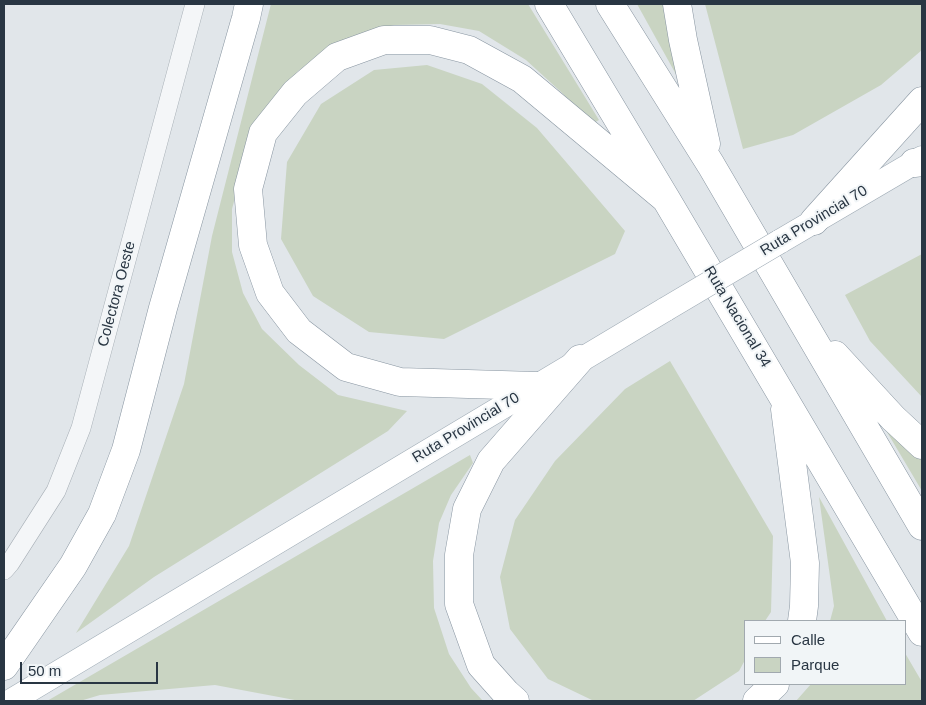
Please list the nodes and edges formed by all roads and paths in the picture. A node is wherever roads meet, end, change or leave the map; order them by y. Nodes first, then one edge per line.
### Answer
1 (195, 4) edge
2 (249, 4) edge
3 (549, 4) edge
4 (610, 4) edge
5 (677, 4) edge
6 (922, 101) edge
7 (919, 161) edge
8 (711, 165) junction
9 (666, 199) junction
10 (814, 221) junction
11 (798, 315) junction
12 (580, 359) junction
13 (536, 386) junction
14 (784, 397) junction
15 (922, 444) edge
16 (922, 526) edge
17 (4, 570) edge
18 (802, 620) edge
19 (922, 632) edge
20 (4, 666) edge
21 (774, 685) edge
22 (11, 701) edge
23 (515, 701) edge
24 (757, 701) edge

1 - 17 street, Colectora Oeste
2 - 20 highway
3 - 9 highway, Ruta Nacional 34
4 - 8 highway
5 - 8 highway
6 - 10 highway
7 - 10 main road, Ruta Provincial 70
8 - 11 highway
9 - 13 highway
9 - 14 highway, Ruta Nacional 34
10 - 12 main road, Ruta Provincial 70, bridge
11 - 15 highway
11 - 16 highway
12 - 13 main road, Ruta Provincial 70
12 - 23 highway
13 - 22 main road, Ruta Provincial 70
14 - 18 highway
14 - 19 highway, Ruta Nacional 34
21 - 24 highway

